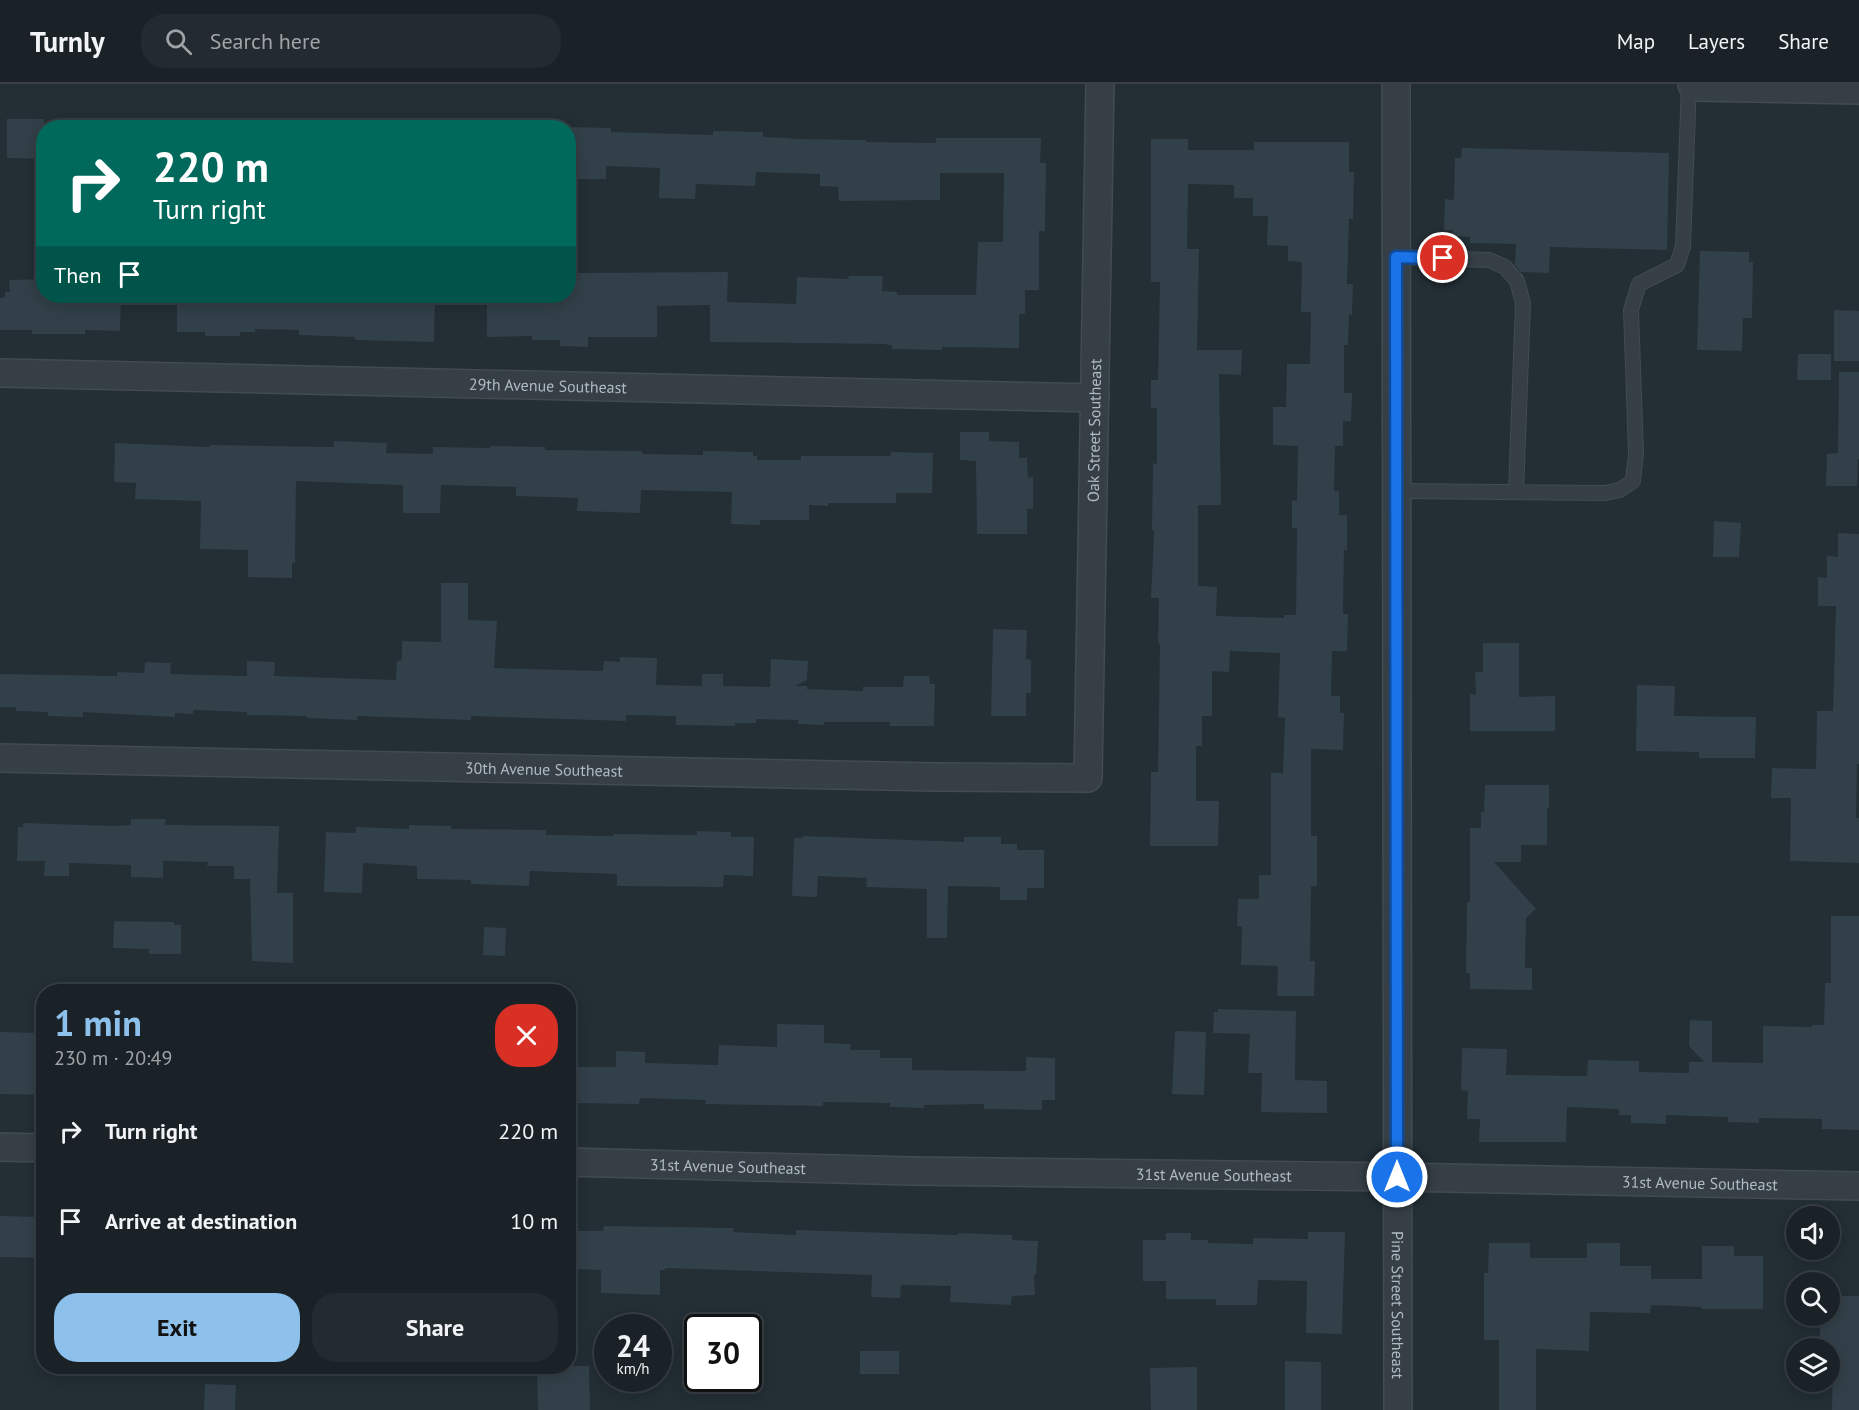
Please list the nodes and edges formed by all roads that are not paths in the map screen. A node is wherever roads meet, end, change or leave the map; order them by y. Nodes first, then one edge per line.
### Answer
1 (1100, 84) edge
2 (1396, 84) edge
3 (1689, 84) edge
4 (1695, 84) edge
5 (1859, 87) edge
6 (1396, 257) junction
7 (0, 373) edge
8 (1095, 398) junction
9 (1397, 492) junction
10 (1516, 492) junction
11 (0, 758) edge
12 (1088, 778) joint
13 (0, 1147) edge
14 (36, 1148) edge
15 (576, 1162) edge
16 (1397, 1177) junction
17 (1859, 1186) edge
18 (1398, 1410) edge

1 - 8 street, Oak Street Southeast
2 - 6 street, Pine Street Southeast
3 - 10 lane
4 - 5 street
6 - 9 street, Pine Street Southeast
6 - 10 lane
7 - 8 street, 29th Avenue Southeast
8 - 12 street, Oak Street Southeast
9 - 10 lane
9 - 16 street, Pine Street Southeast
11 - 12 street, 30th Avenue Southeast
13 - 14 street
15 - 16 street, 31st Avenue Southeast
16 - 17 street, 31st Avenue Southeast
16 - 18 street, Pine Street Southeast

